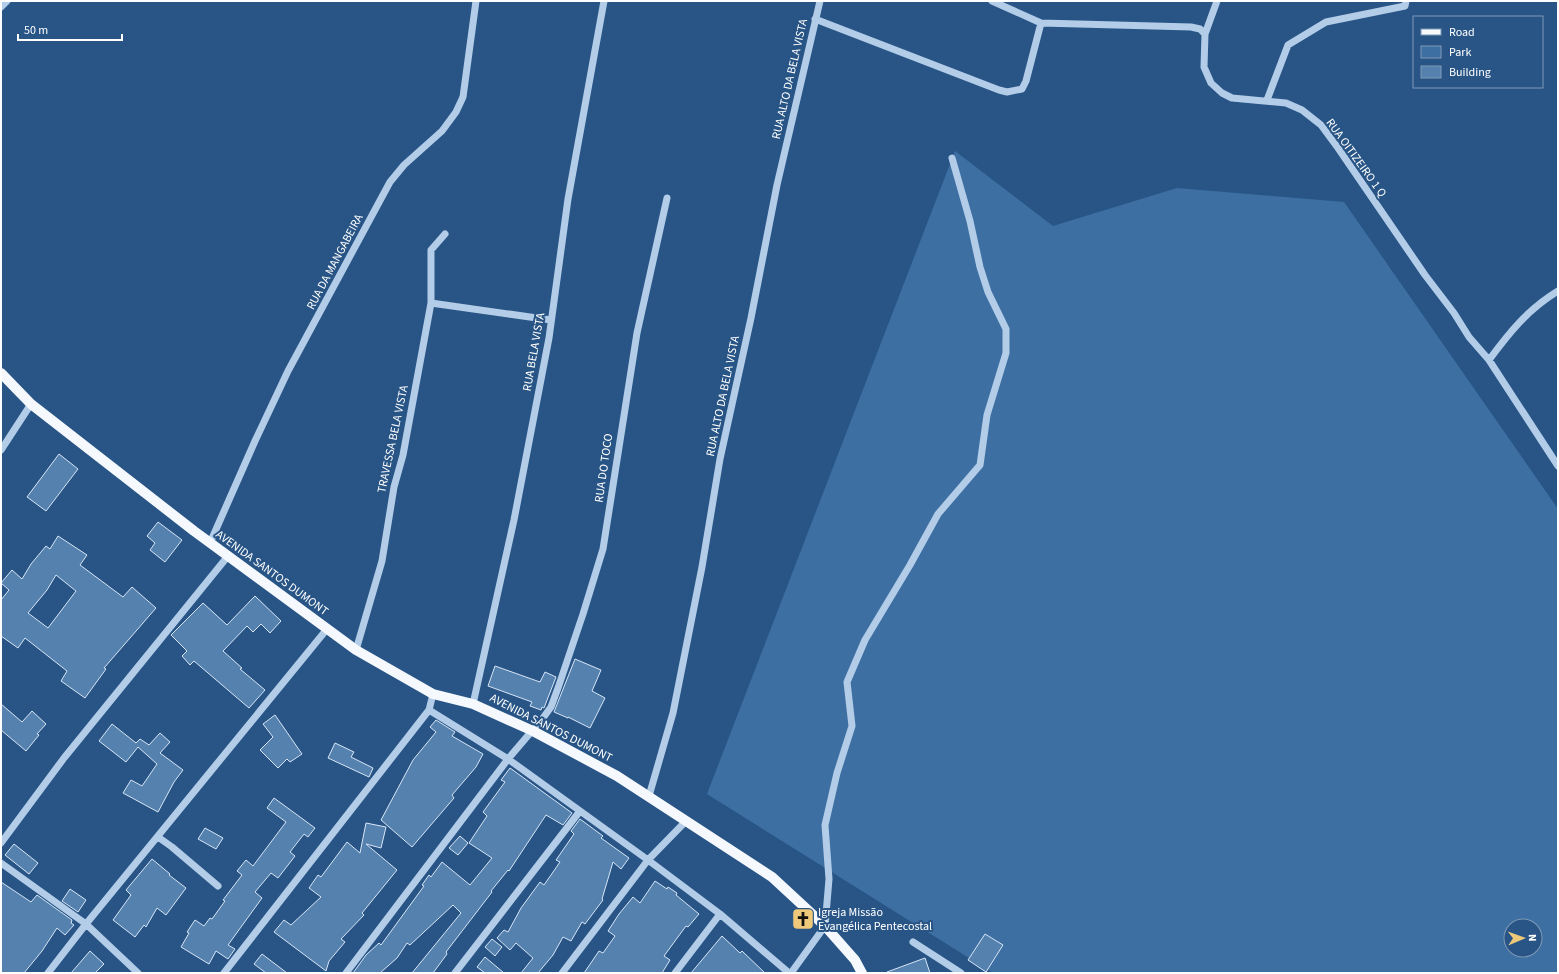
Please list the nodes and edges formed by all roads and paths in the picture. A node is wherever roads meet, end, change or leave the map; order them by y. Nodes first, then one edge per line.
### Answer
1 (7, 1) edge
2 (476, 1) edge
3 (604, 1) edge
4 (820, 1) edge
5 (1217, 1) edge
6 (1406, 1) edge
7 (996, 2) edge
8 (1, 8) edge
9 (815, 19) junction
10 (1041, 23) junction
11 (1205, 34) junction
12 (1267, 100) junction
13 (952, 158) dead end
14 (667, 198) dead end
15 (445, 234) dead end
16 (1558, 291) edge
17 (431, 303) junction
18 (551, 320) junction
19 (1489, 360) junction
20 (1, 373) edge
21 (31, 404) junction
22 (1, 450) edge
23 (1557, 464) edge
24 (210, 543) junction
25 (228, 556) junction
26 (327, 629) junction
27 (356, 650) junction
28 (433, 694) junction
29 (473, 704) junction
30 (429, 710) junction
31 (532, 731) junction
32 (508, 759) junction
33 (649, 796) junction
34 (580, 812) junction
35 (686, 821) junction
36 (158, 837) junction
37 (1, 842) edge
38 (648, 860) junction
39 (1, 863) edge
40 (218, 886) dead end
41 (720, 914) junction
42 (86, 924) junction
43 (825, 926) junction
44 (913, 942) dead end
45 (48, 973) edge
46 (138, 973) edge
47 (224, 973) edge
48 (346, 973) edge
49 (455, 973) edge
50 (562, 973) edge
51 (675, 973) edge
52 (790, 973) edge
53 (862, 973) edge
54 (961, 973) edge

1 - 8 street
2 - 24 street, RUA DA MANGABEIRA
3 - 18 street, RUA BELA VISTA
4 - 9 street, RUA ALTO DA BELA VISTA
5 - 11 street, RUA OITIZEIRO 1 Q
6 - 12 street
7 - 10 street
9 - 10 street
9 - 33 street, RUA ALTO DA BELA VISTA
10 - 11 street
11 - 12 street, RUA OITIZEIRO 1 Q
12 - 19 street, RUA OITIZEIRO 1 Q
13 - 43 street
14 - 31 street, RUA DO TOCO
15 - 17 street, TRAVESSA BELA VISTA
16 - 19 street
17 - 18 street
17 - 27 street, TRAVESSA BELA VISTA
18 - 29 street, RUA BELA VISTA
19 - 23 street, RUA OITIZEIRO 1 Q
20 - 21 main road, AVENIDA SANTOS DUMONT
21 - 22 street
21 - 24 main road, AVENIDA SANTOS DUMONT
24 - 25 main road, AVENIDA SANTOS DUMONT
25 - 26 main road, AVENIDA SANTOS DUMONT
25 - 37 street
26 - 27 main road, AVENIDA SANTOS DUMONT
26 - 36 street
27 - 28 main road, AVENIDA SANTOS DUMONT
28 - 29 main road, AVENIDA SANTOS DUMONT
28 - 30 street
29 - 31 main road, AVENIDA SANTOS DUMONT
30 - 32 street
30 - 47 street
31 - 32 street, RUA DO TOCO
31 - 33 main road, AVENIDA SANTOS DUMONT
32 - 34 street
32 - 48 street, RUA DO TOCO
33 - 35 main road, AVENIDA SANTOS DUMONT
34 - 38 street
34 - 49 street
35 - 38 street
35 - 43 main road, AVENIDA SANTOS DUMONT
36 - 40 street
36 - 42 street
38 - 41 street
38 - 50 street
39 - 42 street
41 - 51 street
41 - 52 street
42 - 45 street
42 - 46 street
43 - 52 street
43 - 53 main road, AVENIDA SANTOS DUMONT
44 - 54 street

